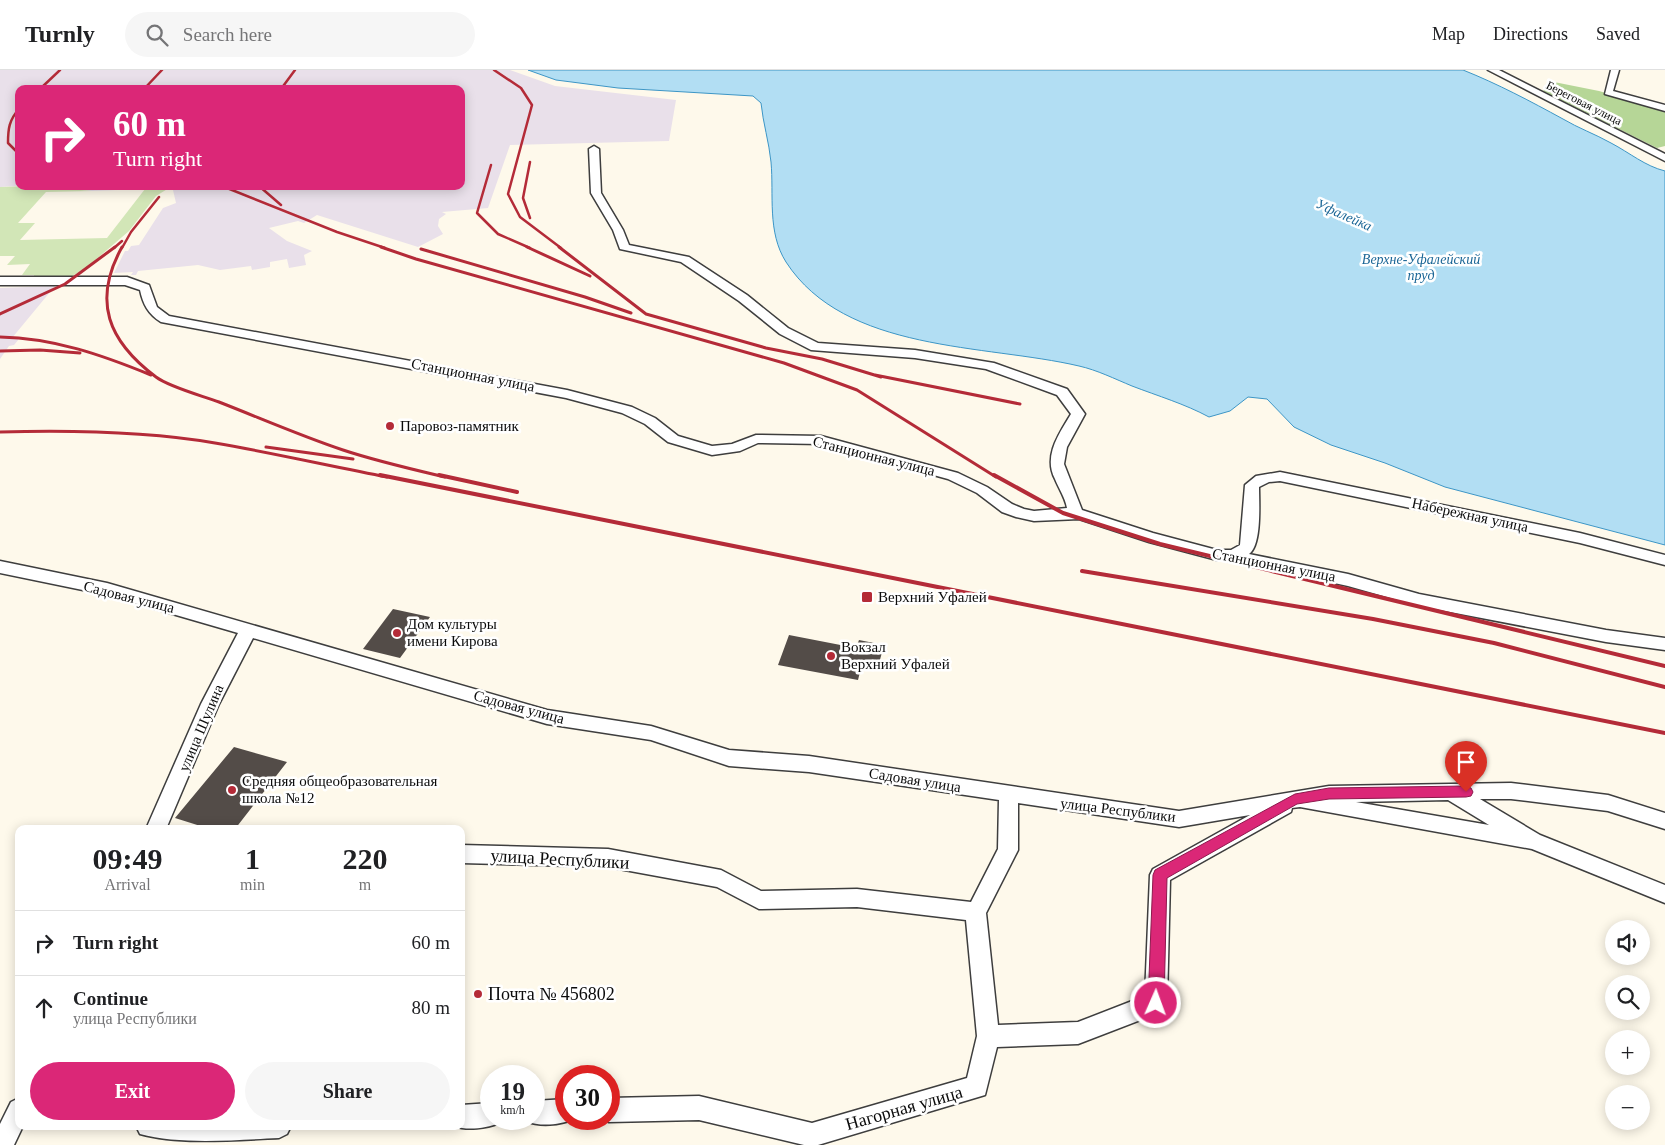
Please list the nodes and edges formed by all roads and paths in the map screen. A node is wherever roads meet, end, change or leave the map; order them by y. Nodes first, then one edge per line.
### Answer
1 (1492, 70) edge
2 (1615, 70) edge
3 (1665, 108) edge
4 (594, 149) dead end
5 (1665, 158) edge
6 (0, 281) edge
7 (1075, 514) junction
8 (1234, 556) junction
9 (1665, 560) edge
10 (0, 566) edge
11 (249, 629) junction
12 (1665, 644) edge
13 (1451, 792) junction
14 (1009, 795) junction
15 (1295, 799) junction
16 (1046, 801) joint
17 (1665, 821) edge
18 (158, 825) edge
19 (1533, 841) junction
20 (465, 854) edge
21 (1665, 894) edge
22 (976, 912) junction
23 (988, 1036) junction
24 (620, 1110) edge
25 (480, 1116) edge
26 (465, 1117) edge
27 (15, 1120) edge
28 (177, 1130) edge
29 (203, 1130) edge
30 (2, 1145) edge

1 - 5 street, Береговая улица
2 - 3 street
4 - 7 street
6 - 7 street, Станционная улица
7 - 8 street, Станционная улица
8 - 9 street, Набережная улица
8 - 12 street, Станционная улица
10 - 11 street, Садовая улица
11 - 14 street, Садовая улица
11 - 18 street, улица Шулина
13 - 15 street, улица Республики
13 - 17 street, улица Республики
13 - 19 street
14 - 16 street, Садовая улица
14 - 22 street
15 - 16 street, улица Республики
15 - 19 street
15 - 23 street
19 - 21 street
20 - 22 street, улица Республики
22 - 23 street
23 - 24 street, Нагорная улица
25 - 26 street
27 - 30 street
28 - 29 street

